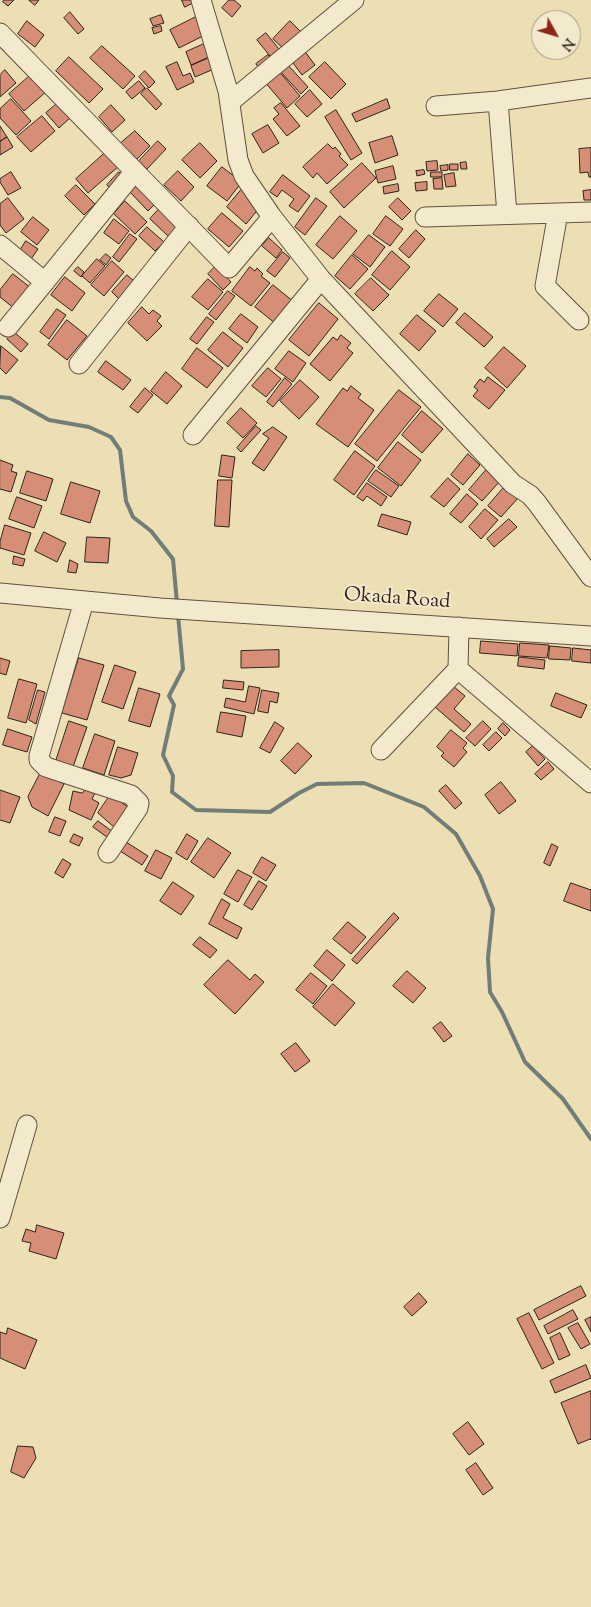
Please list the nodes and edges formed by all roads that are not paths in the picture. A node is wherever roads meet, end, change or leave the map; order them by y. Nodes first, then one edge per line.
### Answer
1 (354, 0) edge
2 (203, 1) edge
3 (0, 33) edge
4 (591, 88) edge
5 (498, 101) junction
6 (230, 102) junction
7 (436, 106) dead end
8 (135, 171) junction
9 (591, 212) edge
10 (558, 213) junction
11 (507, 214) junction
12 (272, 217) junction
13 (424, 217) dead end
14 (189, 226) junction
15 (0, 245) edge
16 (321, 279) junction
17 (45, 282) junction
18 (579, 320) dead end
19 (8, 327) dead end
20 (79, 364) dead end
21 (193, 436) dead end
22 (591, 577) edge
23 (0, 593) edge
24 (84, 601) junction
25 (459, 627) junction
26 (591, 636) edge
27 (458, 670) junction
28 (381, 750) dead end
29 (591, 783) edge
30 (108, 853) dead end
31 (27, 1125) dead end
32 (0, 1218) edge

1 - 6 street
2 - 6 street
3 - 8 street
4 - 5 street
5 - 7 street
5 - 11 street
6 - 12 street
8 - 14 street
8 - 17 street
9 - 10 street
10 - 11 street
10 - 18 street
11 - 13 street
12 - 14 street
12 - 16 street
14 - 20 street
15 - 17 street
16 - 21 street
16 - 22 street
17 - 19 street
23 - 24 street, Okada Road
24 - 25 street, Okada Road
24 - 30 street
25 - 26 street, Okada Road
25 - 27 street
27 - 28 street
27 - 29 street
31 - 32 street

